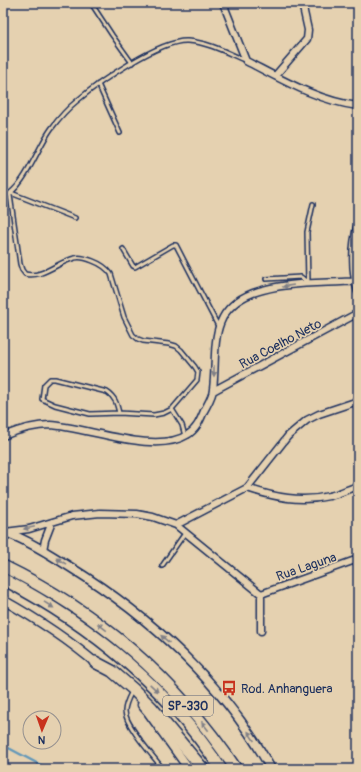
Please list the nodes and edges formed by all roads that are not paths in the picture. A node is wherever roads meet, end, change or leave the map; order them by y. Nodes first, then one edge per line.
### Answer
1 (91, 3) edge
2 (223, 3) edge
3 (302, 3) edge
4 (246, 61) junction
5 (132, 63) junction
6 (275, 76) junction
7 (98, 84) junction
8 (358, 106) edge
9 (120, 133) dead end
10 (10, 194) junction
11 (3, 198) edge
12 (313, 204) dead end
13 (75, 218) dead end
14 (358, 223) edge
15 (123, 248) dead end
16 (266, 279) dead end
17 (356, 282) edge
18 (308, 284) junction
19 (358, 292) edge
20 (358, 313) edge
21 (218, 326) junction
22 (213, 391) junction
23 (358, 401) edge
24 (172, 409) junction
25 (119, 413) junction
26 (3, 436) edge
27 (186, 436) junction
28 (358, 486) edge
29 (247, 488) junction
30 (52, 522) junction
31 (176, 525) junction
32 (4, 531) edge
33 (185, 532) junction
34 (43, 550) junction
35 (358, 559) edge
36 (3, 566) edge
37 (162, 566) dead end
38 (3, 579) edge
39 (261, 594) junction
40 (3, 600) edge
41 (261, 630) dead end
42 (94, 662) junction
43 (131, 693) junction
44 (163, 769) edge
45 (189, 769) edge
46 (203, 769) edge
47 (221, 769) edge
48 (236, 769) edge
49 (271, 769) edge

1 - 5 lane
2 - 4 street
3 - 6 street
4 - 5 lane
4 - 6 street
5 - 7 lane
6 - 8 street
7 - 9 lane
7 - 10 lane
10 - 11 lane
10 - 13 lane
10 - 24 lane
12 - 18 lane
14 - 17 street
15 - 21 lane
16 - 18 lane
17 - 18 street
17 - 19 street
18 -> 21 street
20 - 22 street, Rua Coelho Neto
21 -> 22 street
22 - 27 street
23 - 29 street
24 - 25 lane
24 - 27 lane
25 - 25 lane
26 - 27 street
28 - 29 street
29 - 31 street
30 - 31 street
30 -> 32 street
30 - 34 street
31 - 33 street
32 - 34 main road
33 - 37 lane
33 - 39 street
49 -> 34 main road
35 - 39 street, Rua Laguna
48 -> 36 highway, SP-330
38 -> 47 highway, SP-330
39 - 41 street
40 - 42 main road
42 - 43 main road
42 - 46 highway
43 - 44 lane
43 - 45 main road

